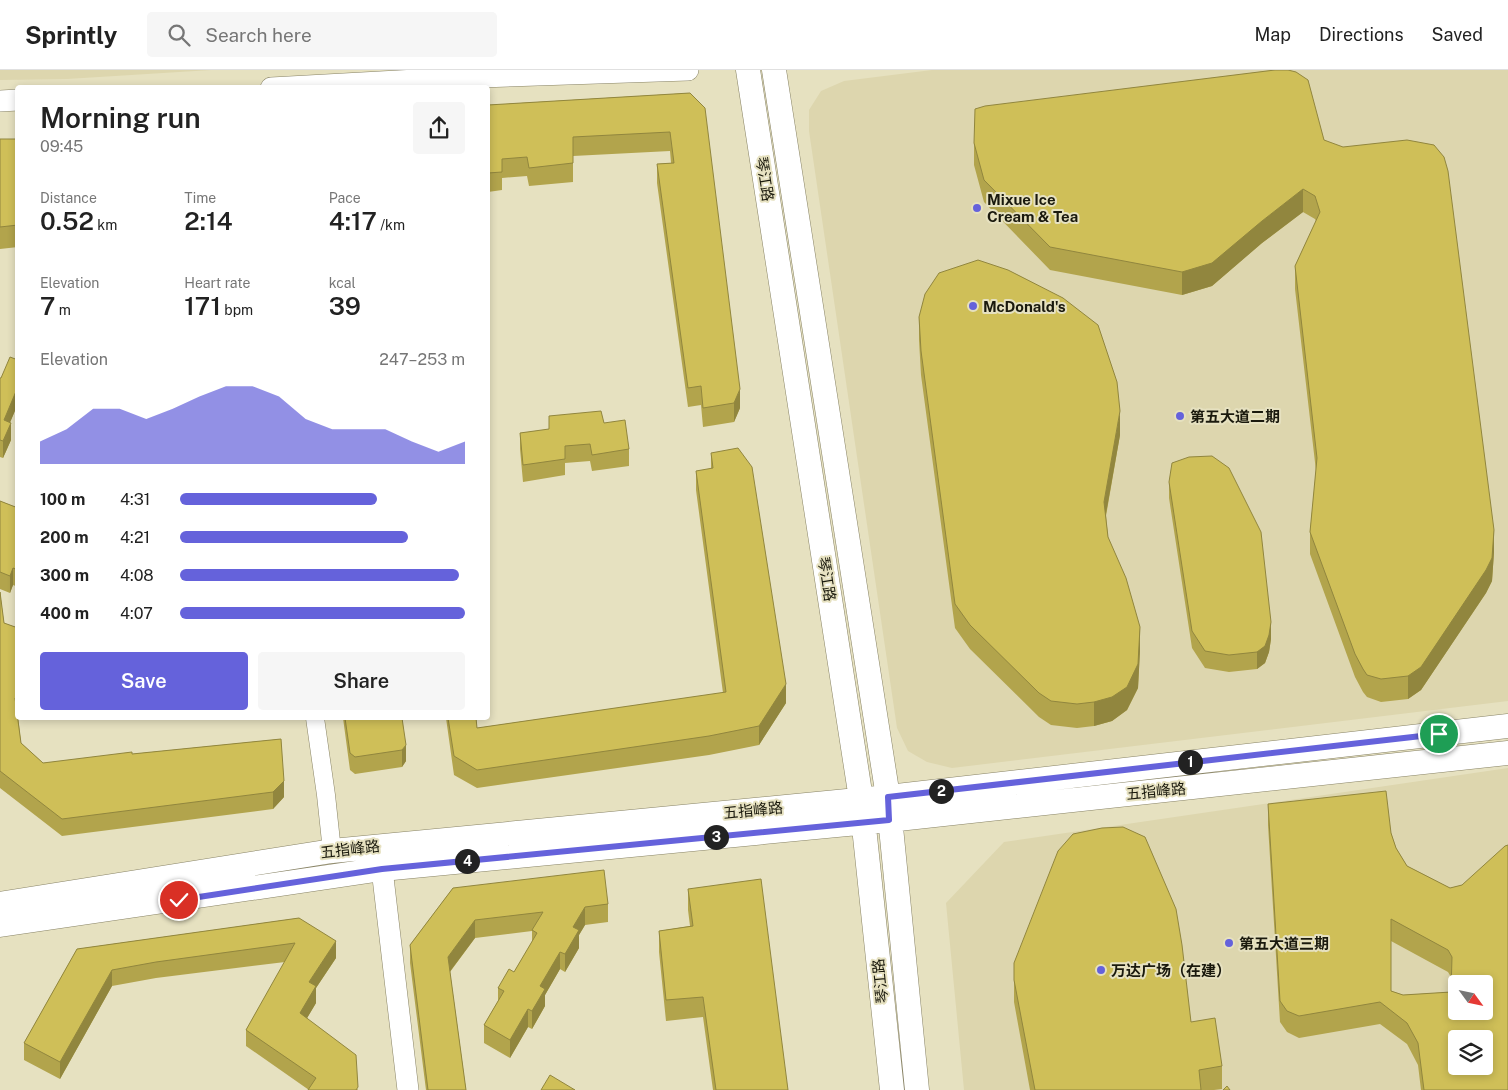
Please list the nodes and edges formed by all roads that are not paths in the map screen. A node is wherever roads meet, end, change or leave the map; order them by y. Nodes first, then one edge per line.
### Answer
1 (688, 70) edge
2 (748, 70) edge
3 (774, 70) edge
4 (325, 85) edge
5 (15, 100) edge
6 (0, 101) edge
7 (315, 720) edge
8 (1508, 726) edge
9 (1508, 753) edge
10 (860, 799) junction
11 (888, 808) junction
12 (863, 822) junction
13 (332, 851) junction
14 (382, 869) junction
15 (0, 904) edge
16 (0, 925) edge
17 (408, 1090) edge
18 (892, 1090) edge
19 (917, 1090) edge

1 - 4 street
2 - 10 main road, 琴江路
3 - 11 main road, 琴江路
5 - 6 street
7 - 13 street
8 - 11 main road, 五指峰路
9 - 11 main road, 五指峰路
10 - 11 main road, 五指峰路
10 - 12 main road, 琴江路
10 - 13 main road, 五指峰路
11 - 12 main road, 五指峰路
11 - 19 main road, 琴江路
12 - 14 main road, 五指峰路
12 - 18 main road, 琴江路
13 - 15 main road, 五指峰路
14 - 16 main road, 五指峰路
14 - 17 street

